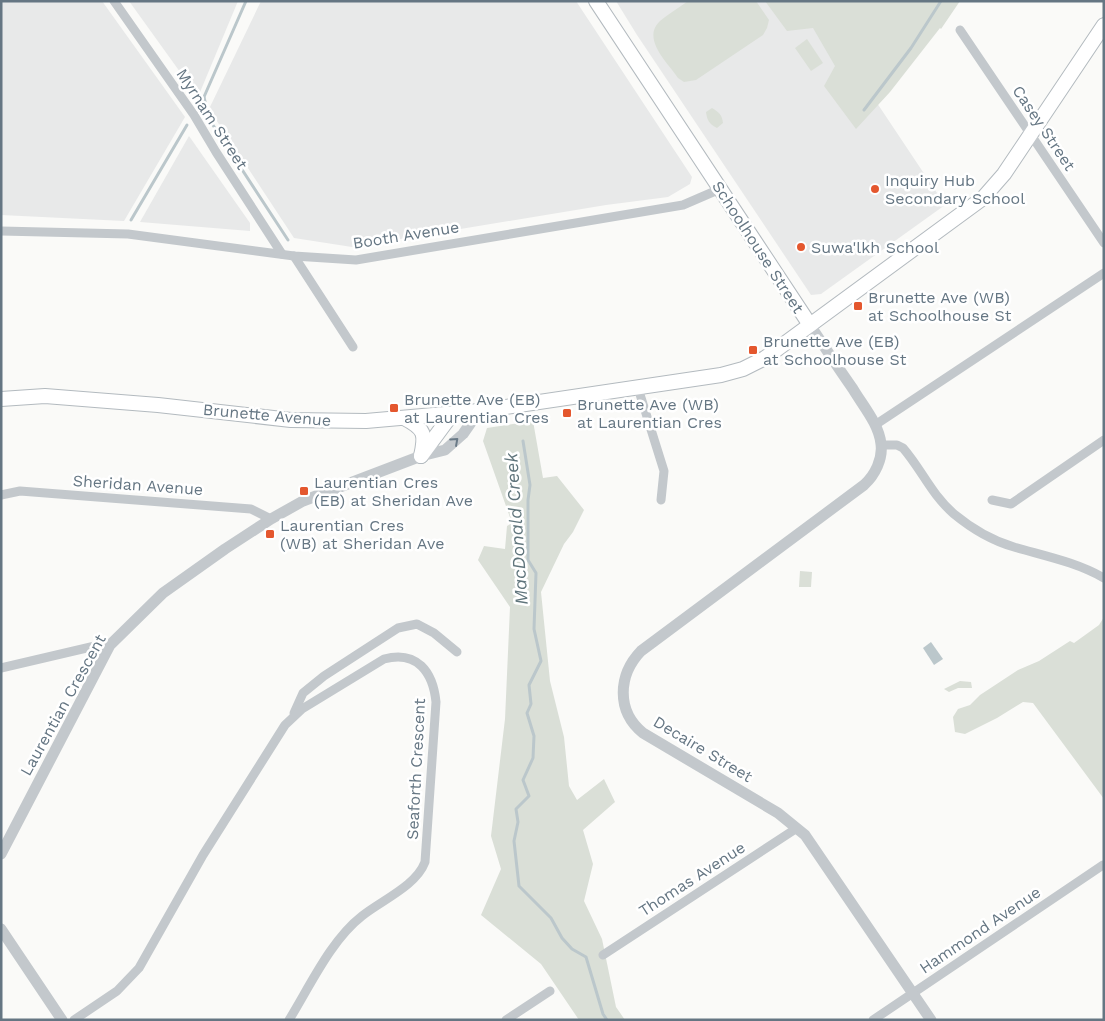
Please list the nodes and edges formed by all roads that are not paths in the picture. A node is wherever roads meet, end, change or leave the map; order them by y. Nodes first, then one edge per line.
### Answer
1 (114, 1) edge
2 (596, 1) edge
3 (1104, 25) edge
4 (960, 30) dead end
5 (1031, 134) junction
6 (720, 189) junction
7 (1, 231) edge
8 (1104, 243) edge
9 (282, 254) junction
10 (294, 256) junction
11 (1104, 273) edge
12 (810, 325) junction
13 (353, 347) dead end
14 (638, 388) junction
15 (1, 399) edge
16 (479, 411) junction
17 (452, 414) junction
18 (404, 418) junction
19 (875, 425) junction
20 (1104, 440) edge
21 (881, 445) junction
22 (421, 456) junction
23 (1, 495) edge
24 (660, 500) dead end
25 (992, 500) dead end
26 (271, 519) junction
27 (1104, 578) edge
28 (110, 645) junction
29 (457, 652) dead end
30 (1, 668) edge
31 (292, 718) junction
32 (797, 828) junction
33 (1, 854) edge
34 (1102, 865) edge
35 (1, 929) edge
36 (603, 955) dead end
37 (550, 991) dead end
38 (914, 994) junction
39 (62, 1020) edge
40 (74, 1020) edge
41 (289, 1020) edge
42 (506, 1020) edge
43 (873, 1020) edge
44 (931, 1020) edge

1 - 9 street, Myrnam Street
2 - 6 main road, Schoolhouse Street
3 - 5 main road, Brunette Avenue
4 - 5 street, Casey Street
5 - 8 street, Casey Street
5 - 12 main road, Brunette Avenue
6 - 10 street, Booth Avenue
6 - 12 main road, Schoolhouse Street
7 - 9 street, Booth Avenue
9 - 10 street, Booth Avenue
10 - 13 street
11 - 19 street
12 - 14 main road, Brunette Avenue
12 - 19 street, Schoolhouse Street
14 - 16 main road, Brunette Avenue
14 - 24 street
15 - 18 main road, Brunette Avenue
16 - 17 main road, Brunette Avenue
22 -> 16 street, Laurentian Crescent
17 - 18 main road, Brunette Avenue
17 - 22 main road
18 - 22 main road
19 - 21 street, Schoolhouse Street
20 - 25 street
21 - 27 street
21 - 32 street, Decaire Street
22 - 26 street, Laurentian Crescent
23 - 26 street, Sheridan Avenue
26 - 28 street, Laurentian Crescent
28 - 30 street
28 - 33 street, Laurentian Crescent
29 - 31 street
31 - 40 street, Seaforth Crescent
31 - 41 street, Seaforth Crescent
32 - 36 street, Thomas Avenue
32 - 38 street, Decaire Street
34 - 38 street, Hammond Avenue
35 - 39 street
37 - 42 street
38 - 43 street, Hammond Avenue
38 - 44 street, Decaire Street

